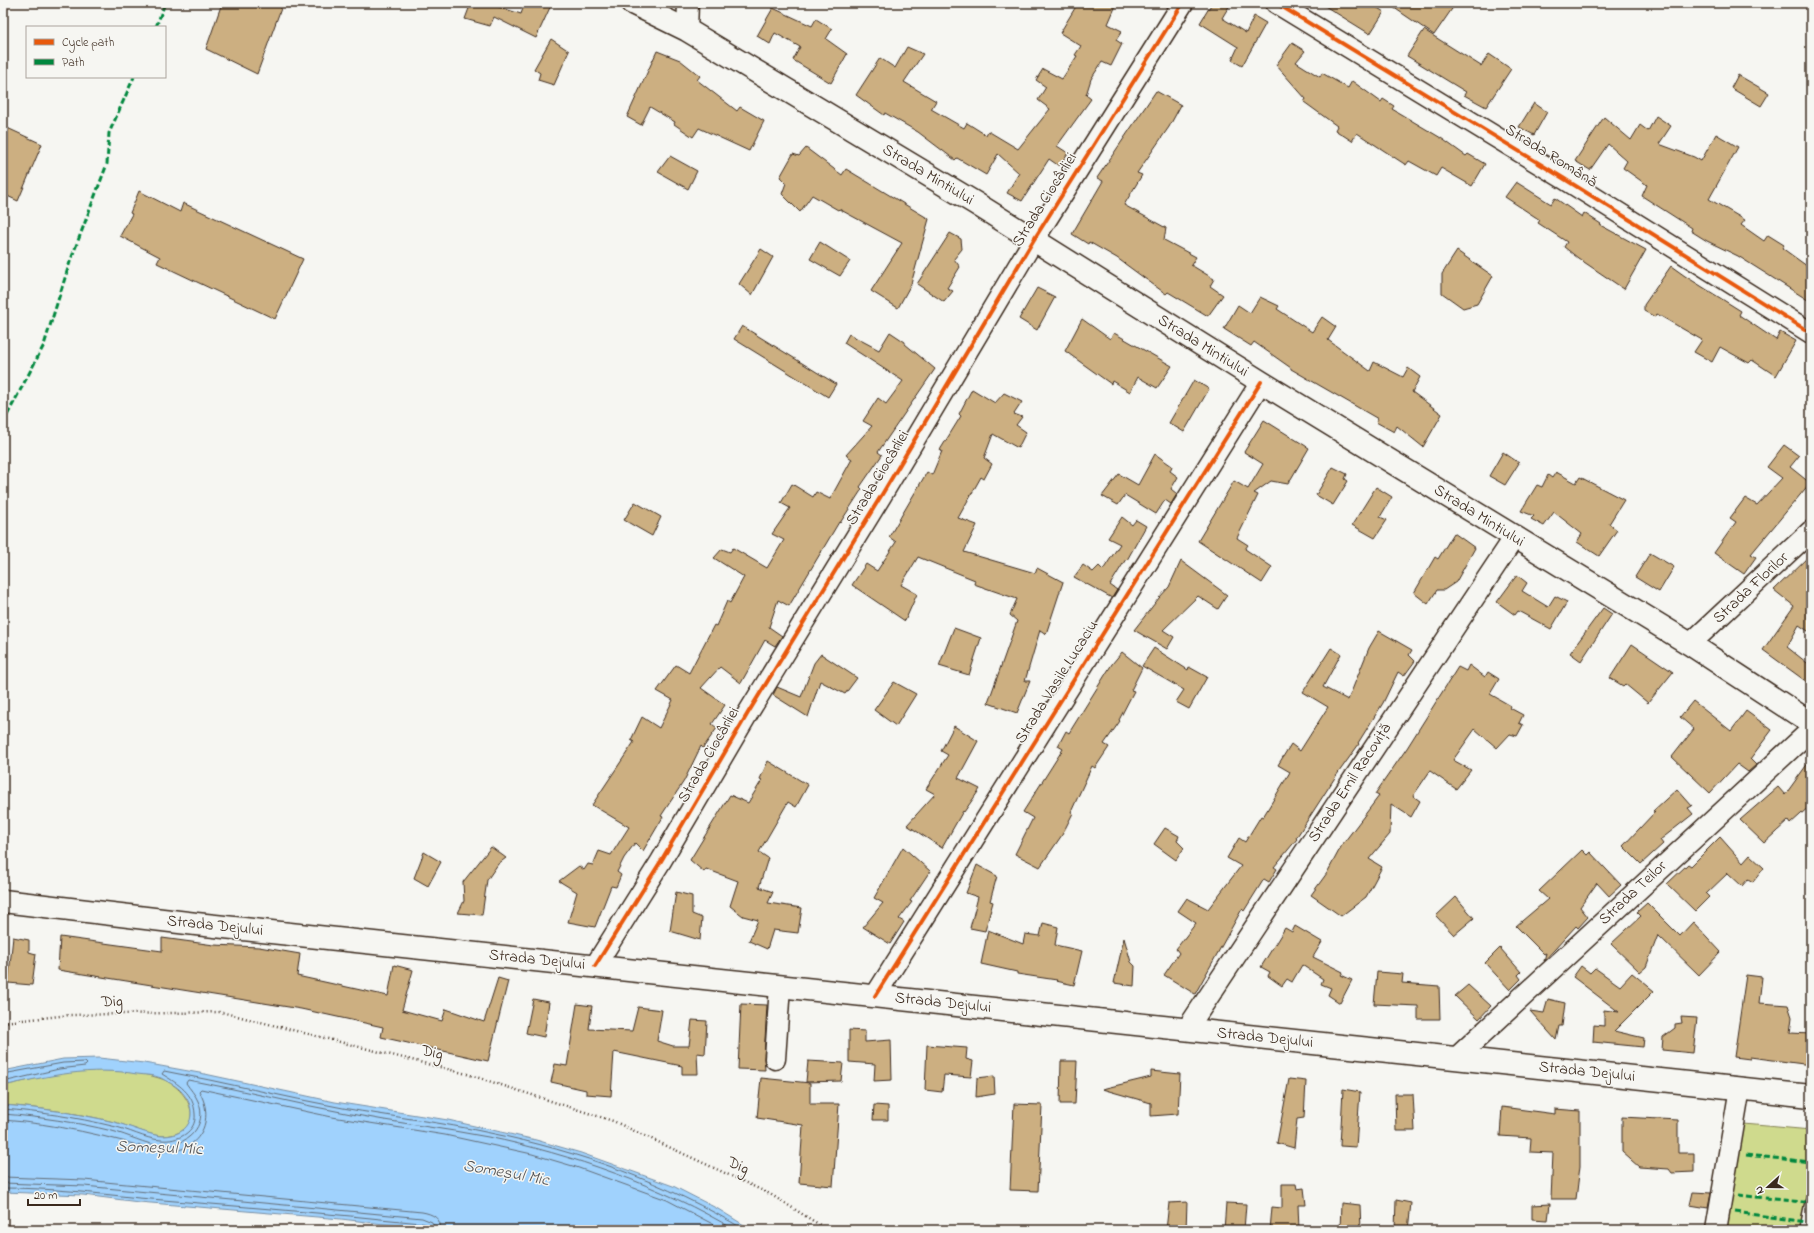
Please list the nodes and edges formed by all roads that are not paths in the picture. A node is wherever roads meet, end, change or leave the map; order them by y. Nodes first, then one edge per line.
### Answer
1 (632, 3) edge
2 (688, 3) edge
3 (1182, 3) edge
4 (1276, 3) edge
5 (687, 30) junction
6 (1033, 241) junction
7 (1811, 333) edge
8 (1261, 382) junction
9 (1811, 531) edge
10 (1514, 538) junction
11 (1690, 644) junction
12 (1811, 723) edge
13 (1811, 730) edge
14 (3, 901) edge
15 (595, 966) junction
16 (780, 986) junction
17 (875, 996) junction
18 (1188, 1030) junction
19 (1456, 1058) junction
20 (775, 1059) dead end
21 (1740, 1088) junction
22 (1811, 1096) edge
23 (1811, 1201) edge
24 (1716, 1230) edge
25 (1805, 1230) edge

1 - 5 main road, Strada Mintiului
2 - 5 street
3 - 6 street, Strada Ciocârliei
4 - 7 street, Strada Română
5 - 6 main road, Strada Mintiului
6 - 8 main road, Strada Mintiului
6 - 15 street, Strada Ciocârliei
8 - 10 main road, Strada Mintiului
8 - 17 street, Strada Vasile Lucaciu
9 - 11 street, Strada Florilor
10 - 11 main road, Strada Mintiului
10 - 18 street, Strada Emil Racoviță
11 - 12 main road, Strada Mintiului
13 - 19 street, Strada Teilor
14 - 15 main road, Strada Dejului
15 - 16 main road, Strada Dejului
16 - 17 main road, Strada Dejului
16 - 20 street
17 - 18 main road, Strada Dejului
18 - 19 main road, Strada Dejului
19 - 21 main road, Strada Dejului
21 - 22 main road, Strada Dejului
21 - 24 street
23 - 25 lane

